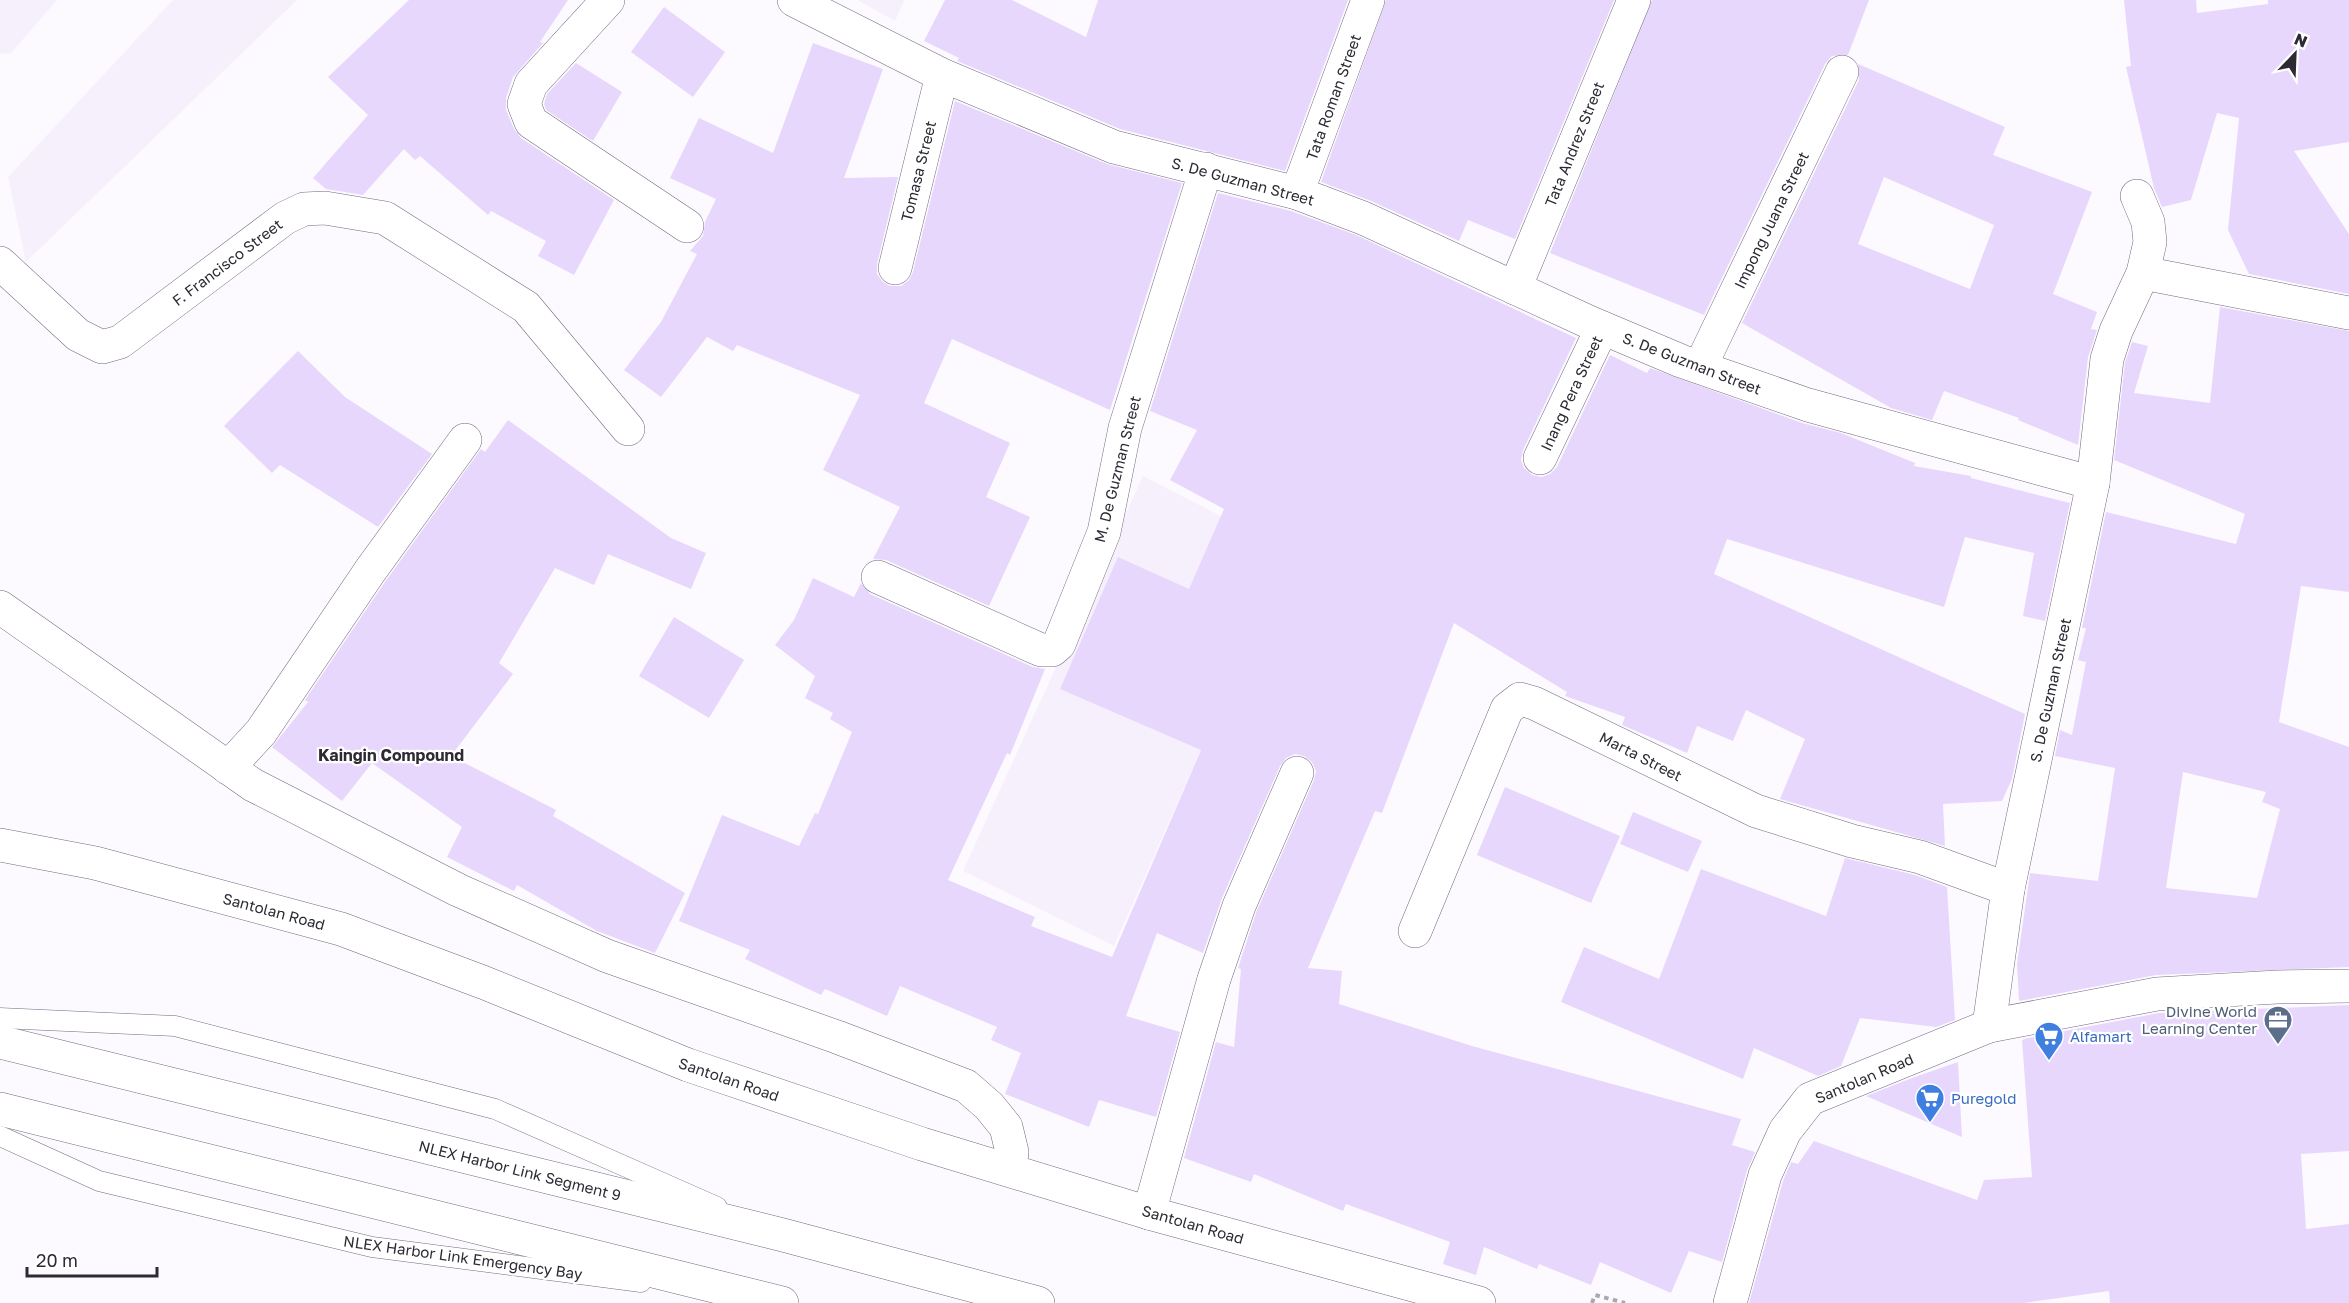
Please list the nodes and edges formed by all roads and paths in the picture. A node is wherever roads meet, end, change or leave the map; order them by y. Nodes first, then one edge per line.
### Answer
1 (608, 0) edge
2 (794, 0) edge
3 (1368, 0) edge
4 (1634, 0) edge
5 (1842, 72) dead end
6 (942, 75) junction
7 (1206, 169) junction
8 (1297, 193) junction
9 (2137, 196) dead end
10 (687, 226) dead end
11 (0, 262) edge
12 (895, 268) dead end
13 (2143, 273) junction
14 (1515, 288) junction
15 (2349, 313) edge
16 (1602, 328) junction
17 (1700, 367) junction
18 (627, 429) dead end
19 (465, 440) dead end
20 (1540, 458) dead end
21 (2093, 483) junction
22 (878, 577) dead end
23 (0, 607) edge
24 (228, 768) junction
25 (1297, 773) dead end
26 (1, 852) edge
27 (2008, 889) junction
28 (1414, 931) dead end
29 (2349, 986) edge
30 (0, 1018) edge
31 (1989, 1026) junction
32 (0, 1042) edge
33 (0, 1109) edge
34 (0, 1136) edge
35 (1010, 1170) junction
36 (1149, 1213) junction
37 (783, 1235) junction
38 (772, 1300) edge
39 (1038, 1303) edge
40 (1479, 1303) edge
41 (1592, 1303) edge
42 (1625, 1303) edge
43 (1730, 1303) edge

1 - 10 main road
2 - 6 main road, S. De Guzman Street
3 - 8 main road, Tata Roman Street
4 - 14 main road, Tata Andrez Street
5 - 17 main road, Impong Juana Street
6 - 7 main road, S. De Guzman Street
6 - 12 main road, Tomasa Street
7 - 8 main road, S. De Guzman Street
7 - 22 main road, M. De Guzman Street
8 - 14 main road, S. De Guzman Street
9 - 13 main road
11 - 18 main road, F. Francisco Street
13 - 15 main road
13 - 21 main road
14 - 16 main road, S. De Guzman Street
16 - 17 main road, S. De Guzman Street
16 - 20 main road, Inang Pera Street
17 - 21 main road, S. De Guzman Street
19 - 24 main road
21 - 27 main road, S. De Guzman Street
23 - 24 main road
24 - 35 main road
25 - 36 main road
26 - 35 main road, Santolan Road
27 - 28 main road, Marta Street
27 - 31 main road, S. De Guzman Street
29 - 31 main road, Santolan Road
30 - 37 lane
31 - 43 main road, Santolan Road
32 - 37 main road, NLEX Harbor Link Segment 9
33 - 38 main road
34 - 38 lane, NLEX Harbor Link Emergency Bay
35 - 36 main road, Santolan Road
36 - 40 main road, Santolan Road
37 - 39 main road, NLEX Harbor Link Segment 9
41 - 42 path

